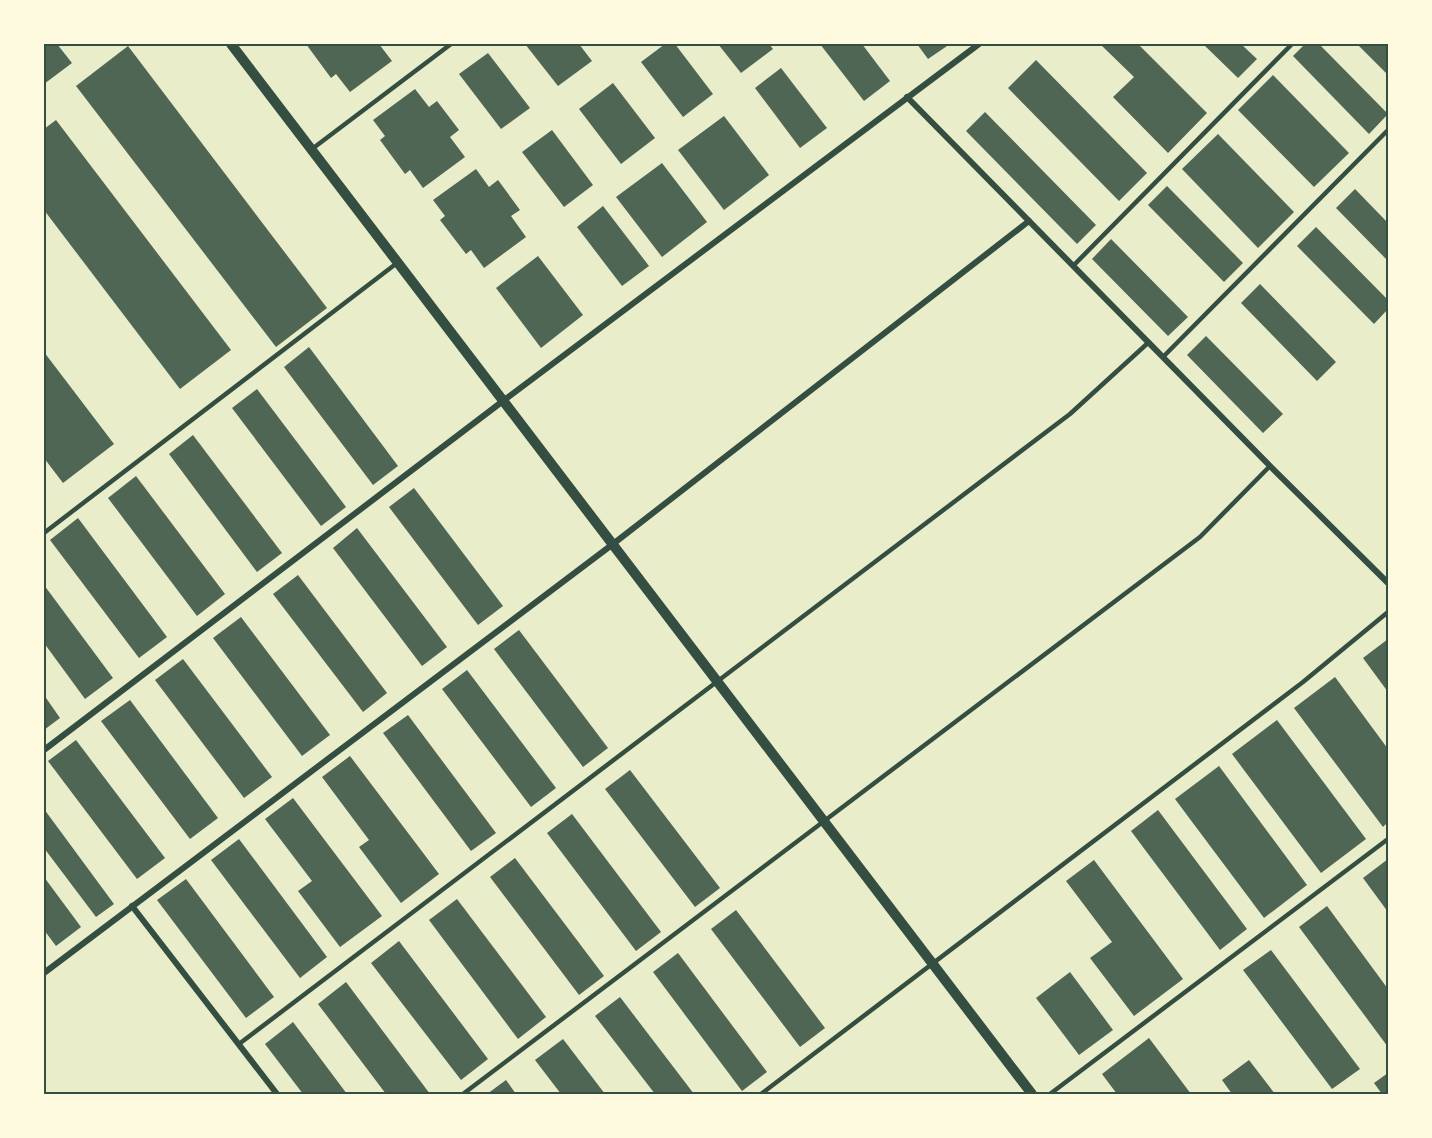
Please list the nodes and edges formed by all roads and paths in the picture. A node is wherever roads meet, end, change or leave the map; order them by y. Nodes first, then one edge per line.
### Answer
1 (231, 44) edge
2 (450, 44) edge
3 (979, 44) edge
4 (1293, 44) edge
5 (907, 97) junction
6 (1389, 130) edge
7 (312, 149) junction
8 (1029, 221) junction
9 (397, 262) junction
10 (1073, 266) junction
11 (1149, 342) junction
12 (1163, 357) junction
13 (503, 401) junction
14 (1270, 466) junction
15 (44, 533) edge
16 (613, 544) junction
17 (1389, 583) edge
18 (1389, 612) edge
19 (717, 681) junction
20 (44, 750) edge
21 (824, 822) junction
22 (1389, 839) edge
23 (132, 906) junction
24 (933, 964) junction
25 (44, 973) edge
26 (239, 1044) junction
27 (277, 1095) edge
28 (463, 1095) edge
29 (761, 1095) edge
30 (1032, 1095) edge
31 (1050, 1095) edge

1 - 7 street
2 - 7 lane
3 - 5 street
4 - 10 lane
5 - 8 street
5 - 13 street
6 - 12 lane
7 - 9 street
8 - 10 street
8 - 16 street
9 - 13 street
9 - 15 lane
10 - 11 street
11 - 12 street
11 - 19 lane
12 - 14 street
13 - 16 street
13 - 20 street
14 - 17 street
14 - 21 lane
16 - 19 street
16 - 23 street
18 - 24 lane
19 - 21 street
19 - 26 lane
21 - 24 street
21 - 28 lane
22 - 31 lane
23 - 25 street
23 - 26 street
24 - 29 lane
24 - 30 street
26 - 27 street

